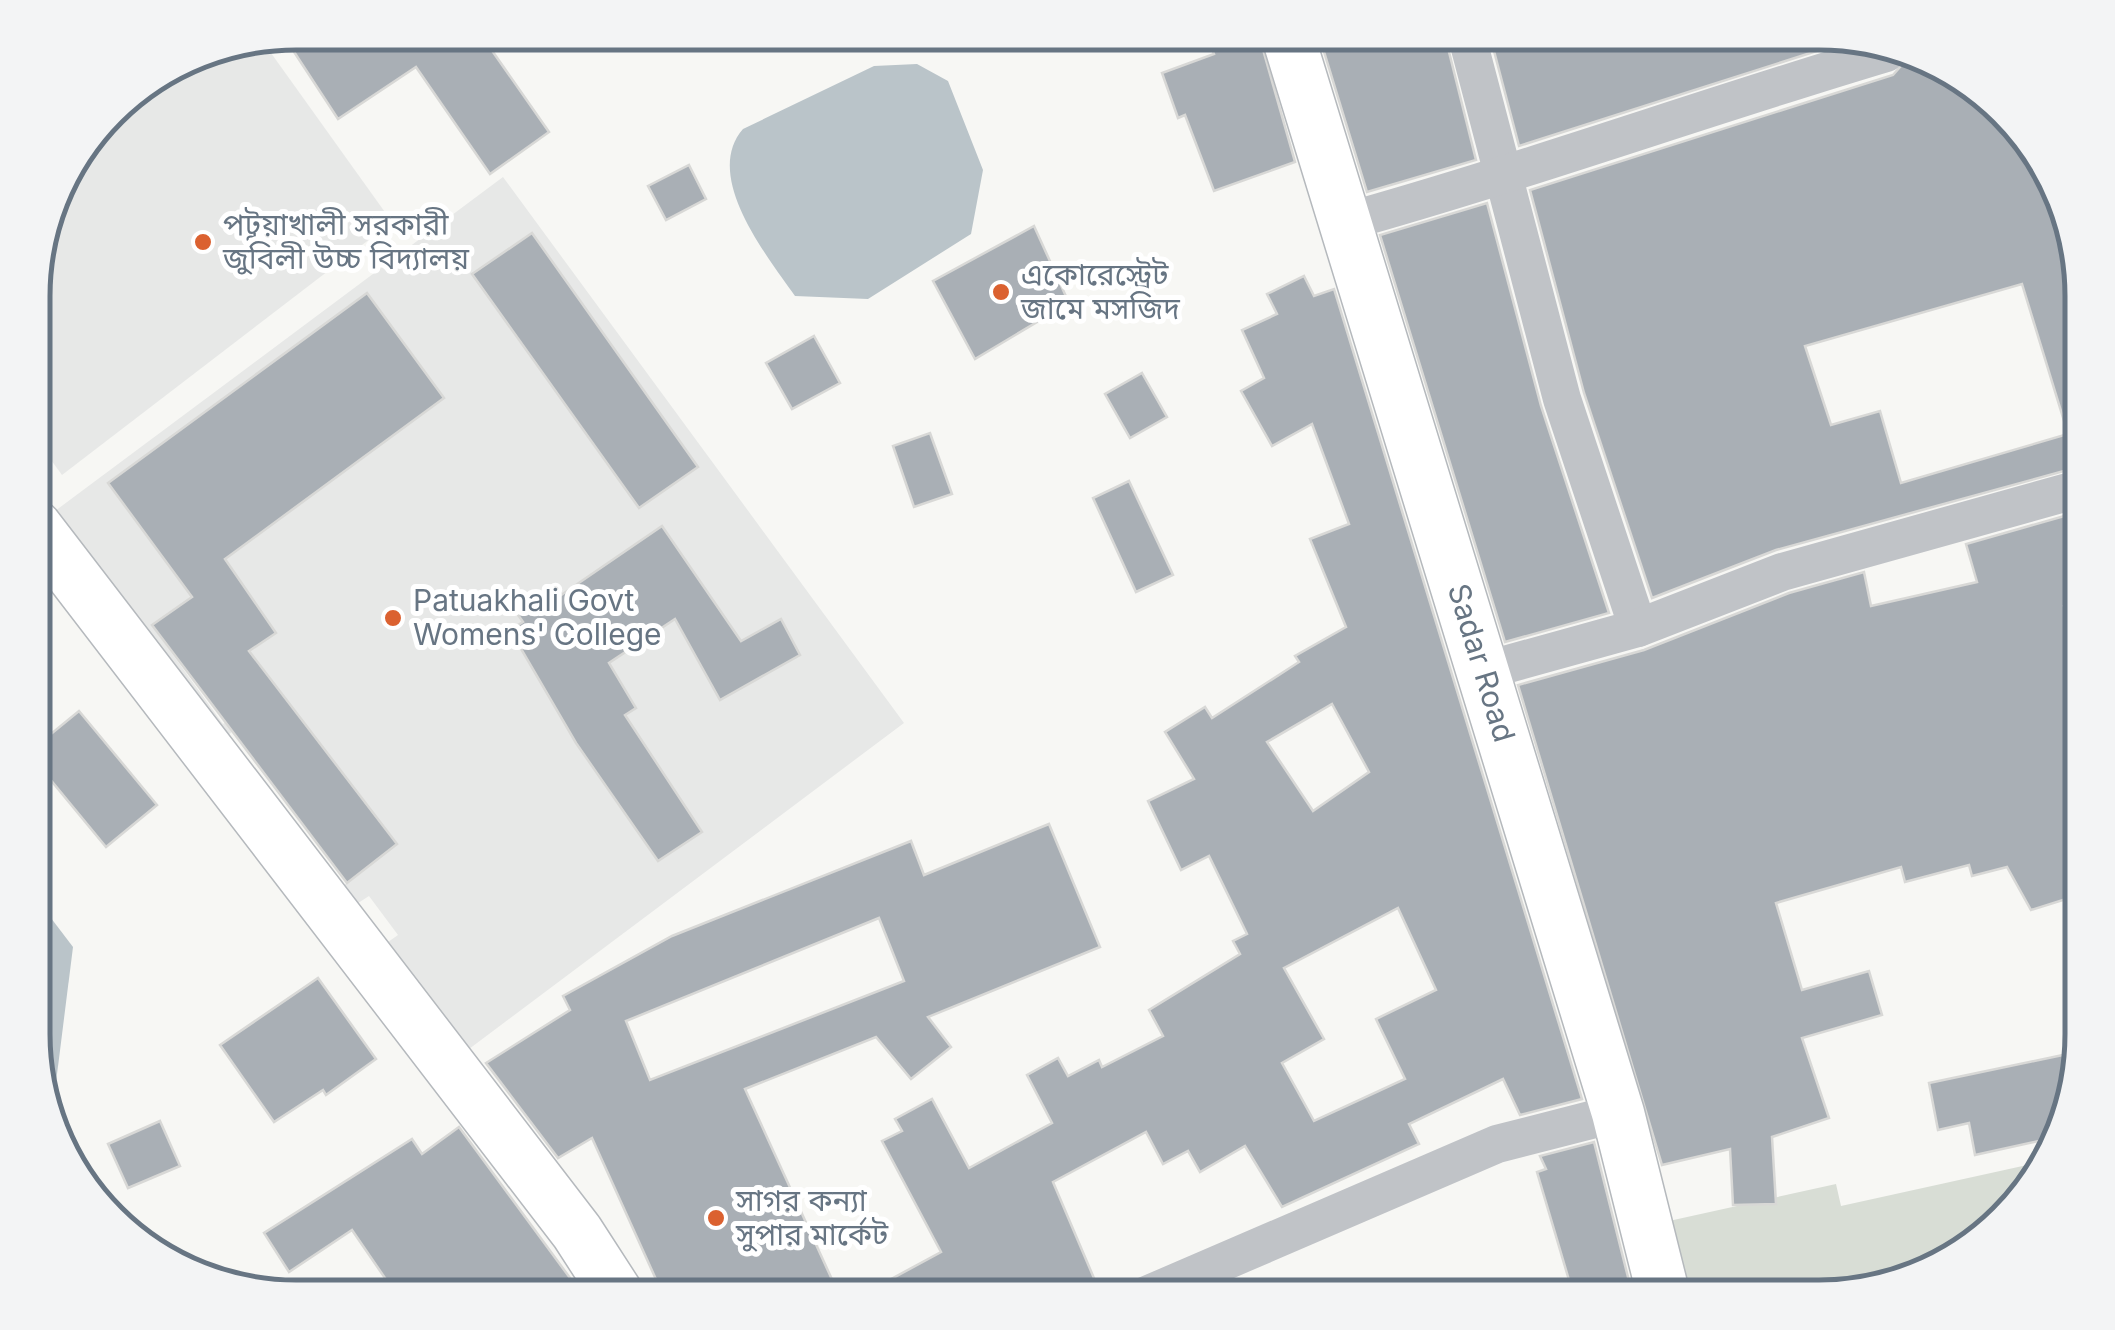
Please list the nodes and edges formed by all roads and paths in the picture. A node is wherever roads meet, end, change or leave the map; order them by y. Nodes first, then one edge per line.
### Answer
1 (1293, 50) edge
2 (1470, 50) edge
3 (1873, 56) edge
4 (1502, 178) junction
5 (1345, 222) junction
6 (2064, 493) edge
7 (50, 560) edge
8 (1638, 628) junction
9 (1483, 671) junction
10 (1618, 1113) junction
11 (1183, 1279) edge
12 (1660, 1279) edge
13 (607, 1280) edge

1 - 5 street, Sadar Road
2 - 4 street
3 - 4 street
4 - 5 street
4 - 8 street
5 - 9 street, Sadar Road
6 - 8 street
7 - 13 street
8 - 9 street
9 - 10 street, Sadar Road
10 - 11 street
10 - 12 street, Sadar Road

